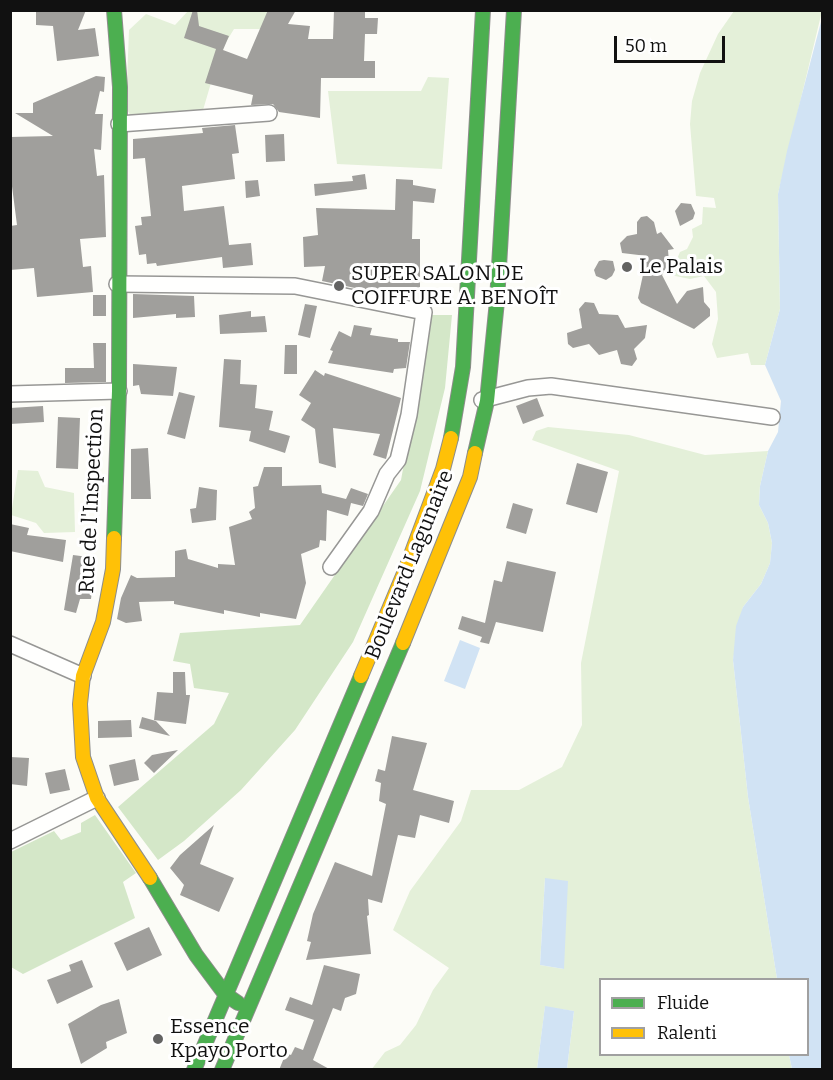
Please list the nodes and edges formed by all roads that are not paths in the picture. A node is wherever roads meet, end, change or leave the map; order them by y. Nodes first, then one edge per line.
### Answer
1 (114, 10) edge
2 (483, 10) edge
3 (514, 10) edge
4 (269, 113) dead end
5 (119, 124) junction
6 (117, 284) junction
7 (119, 391) junction
8 (10, 394) edge
9 (459, 396) junction
10 (487, 401) junction
11 (772, 417) dead end
12 (331, 567) dead end
13 (10, 644) edge
14 (83, 676) junction
15 (97, 798) junction
16 (10, 841) edge
17 (225, 994) junction
18 (249, 1007) junction
19 (194, 1070) edge
20 (222, 1070) edge

1 - 5 main road, Rue de l'Inspection
2 - 9 main road, Boulevard Lagunaire
3 - 10 main road, Boulevard Lagunaire
4 - 5 street
5 - 6 main road, Rue de l'Inspection
6 - 7 main road, Rue de l'Inspection
6 - 12 street
7 - 8 street
7 - 14 main road, Rue de l'Inspection
9 - 10 street
9 - 17 main road, Boulevard Lagunaire
10 - 11 street
10 - 18 main road, Boulevard Lagunaire
13 - 14 street
14 - 15 main road, Rue de l'Inspection
15 - 16 street
15 - 17 main road, Rue de l'Inspection
17 - 18 main road, Rue de l'Inspection
17 - 19 main road, Boulevard Lagunaire
18 - 20 main road, Boulevard Lagunaire

